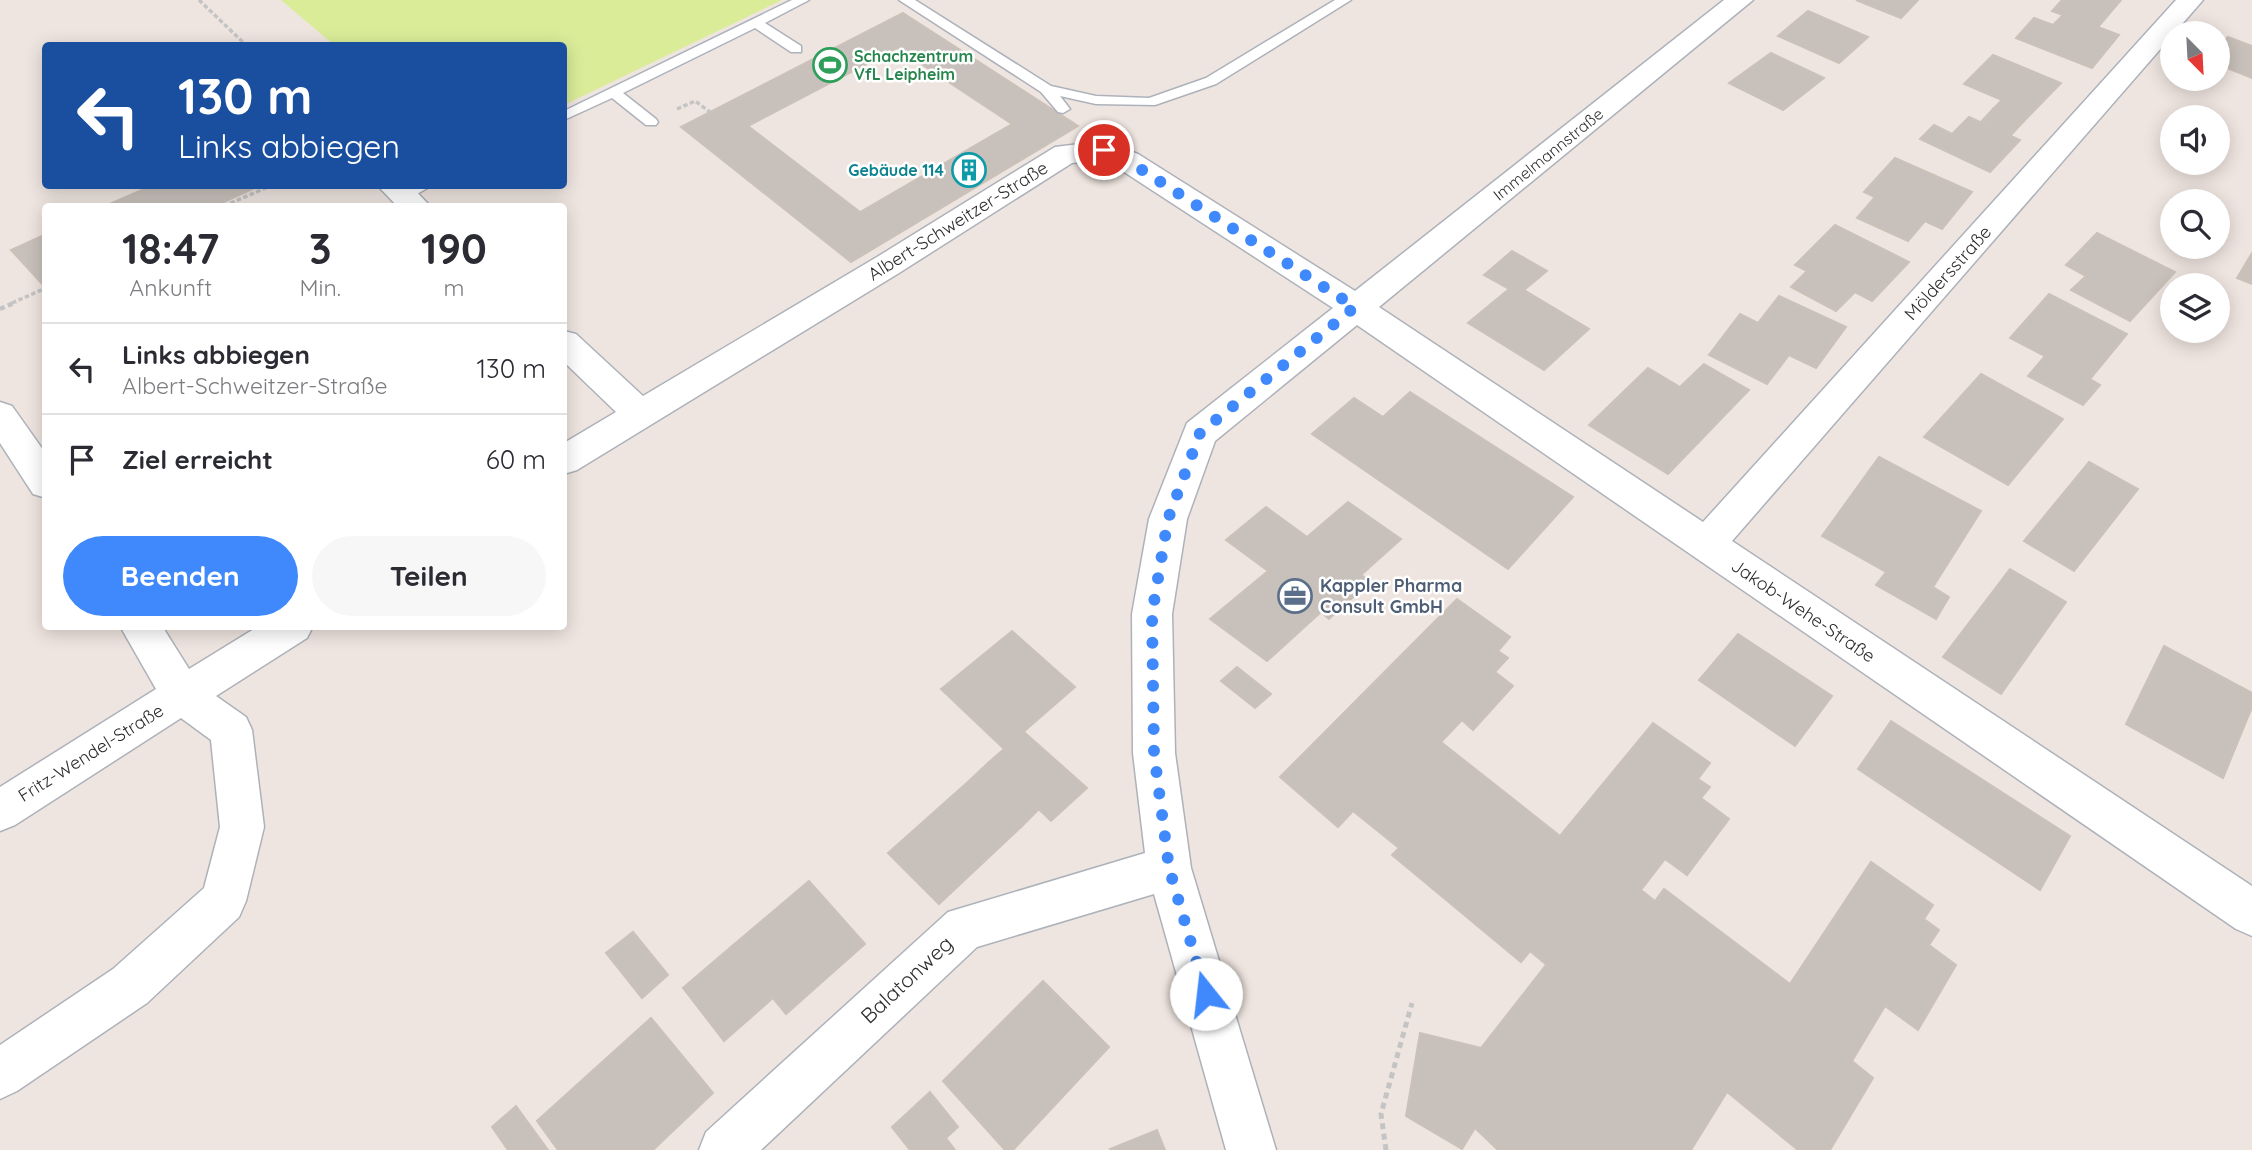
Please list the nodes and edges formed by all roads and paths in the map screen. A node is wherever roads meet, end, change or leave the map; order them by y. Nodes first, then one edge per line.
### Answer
1 (199, 0) edge
2 (802, 0) edge
3 (906, 0) edge
4 (1344, 0) edge
5 (1740, 0) edge
6 (2190, 0) edge
7 (755, 22) junction
8 (243, 42) edge
9 (796, 49) dead end
10 (1046, 89) junction
11 (612, 92) junction
12 (1063, 109) dead end
13 (710, 112) dead end
14 (567, 114) edge
15 (652, 122) joint
16 (263, 189) edge
17 (231, 203) edge
18 (42, 290) edge
19 (1355, 307) junction
20 (0, 309) edge
21 (567, 346) edge
22 (640, 413) junction
23 (0, 415) edge
24 (567, 458) edge
25 (42, 478) edge
26 (1706, 545) junction
27 (142, 630) edge
28 (287, 630) edge
29 (182, 695) junction
30 (0, 811) edge
31 (1169, 868) junction
32 (2252, 912) edge
33 (1412, 1003) dead end
34 (0, 1074) edge
35 (724, 1150) edge
36 (1251, 1150) edge
37 (1386, 1150) edge

1 - 8 path
2 - 7 lane
3 - 10 lane
4 - 10 lane
5 - 19 street, Immelmannstraße
6 - 26 street, Möldersstraße
7 - 9 lane
7 - 11 lane
10 - 12 lane
11 - 14 lane
11 - 15 lane
13 - 15 path
16 - 17 path
18 - 20 path
19 - 22 street, Albert-Schweitzer-Straße
19 - 26 street, Jakob-Wehe-Straße
19 - 31 street, Immelmannstraße
21 - 22 street
22 - 24 street, Albert-Schweitzer-Straße
23 - 25 street
26 - 32 street, Jakob-Wehe-Straße
27 - 29 street
28 - 29 street
29 - 30 street, Fritz-Wendel-Straße
29 - 34 street
31 - 35 street, Balatonweg
31 - 36 street, Immelmannstraße
33 - 37 path

